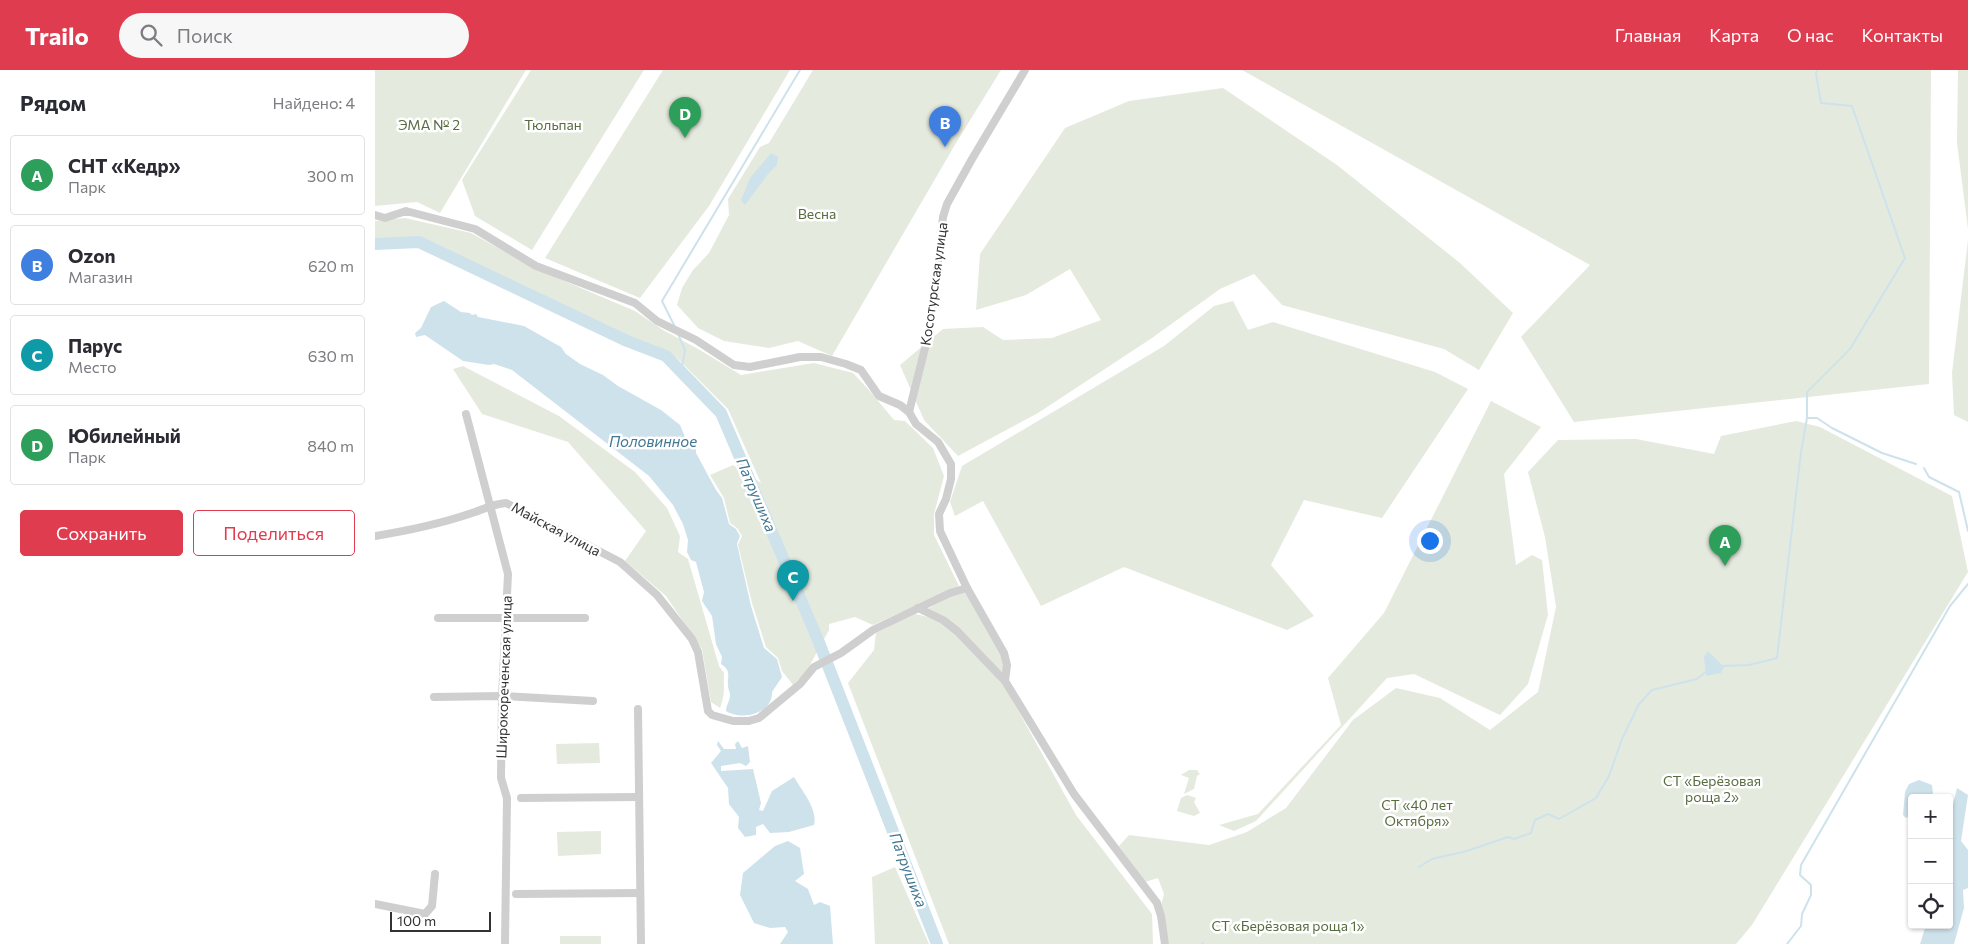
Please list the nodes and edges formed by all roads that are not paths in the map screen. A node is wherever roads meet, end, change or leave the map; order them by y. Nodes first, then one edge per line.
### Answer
1 (1025, 70) edge
2 (375, 215) edge
3 (909, 412) junction
4 (466, 414) dead end
5 (491, 505) junction
6 (375, 536) edge
7 (967, 588) junction
8 (918, 608) junction
9 (507, 617) junction
10 (438, 618) dead end
11 (585, 618) dead end
12 (1005, 680) junction
13 (502, 696) junction
14 (434, 697) dead end
15 (593, 700) dead end
16 (637, 709) dead end
17 (638, 797) junction
18 (521, 798) dead end
19 (435, 874) dead end
20 (640, 893) junction
21 (516, 894) dead end
22 (375, 904) edge
23 (505, 944) edge
24 (641, 944) edge
25 (1165, 944) edge

1 - 3 street, Косотурская улица
2 - 3 street
3 - 7 street
4 - 5 street, Широкореченская улица
5 - 6 street, Майская улица
5 - 8 street, Майская улица
5 - 9 street, Широкореченская улица
7 - 8 street
7 - 12 street
8 - 12 street
9 - 10 street
9 - 11 street
9 - 13 street, Широкореченская улица
12 - 25 street
13 - 14 street
13 - 15 street
13 - 23 street, Широкореченская улица
16 - 17 street
17 - 18 street
17 - 20 street
19 - 22 street
20 - 21 street
20 - 24 street

